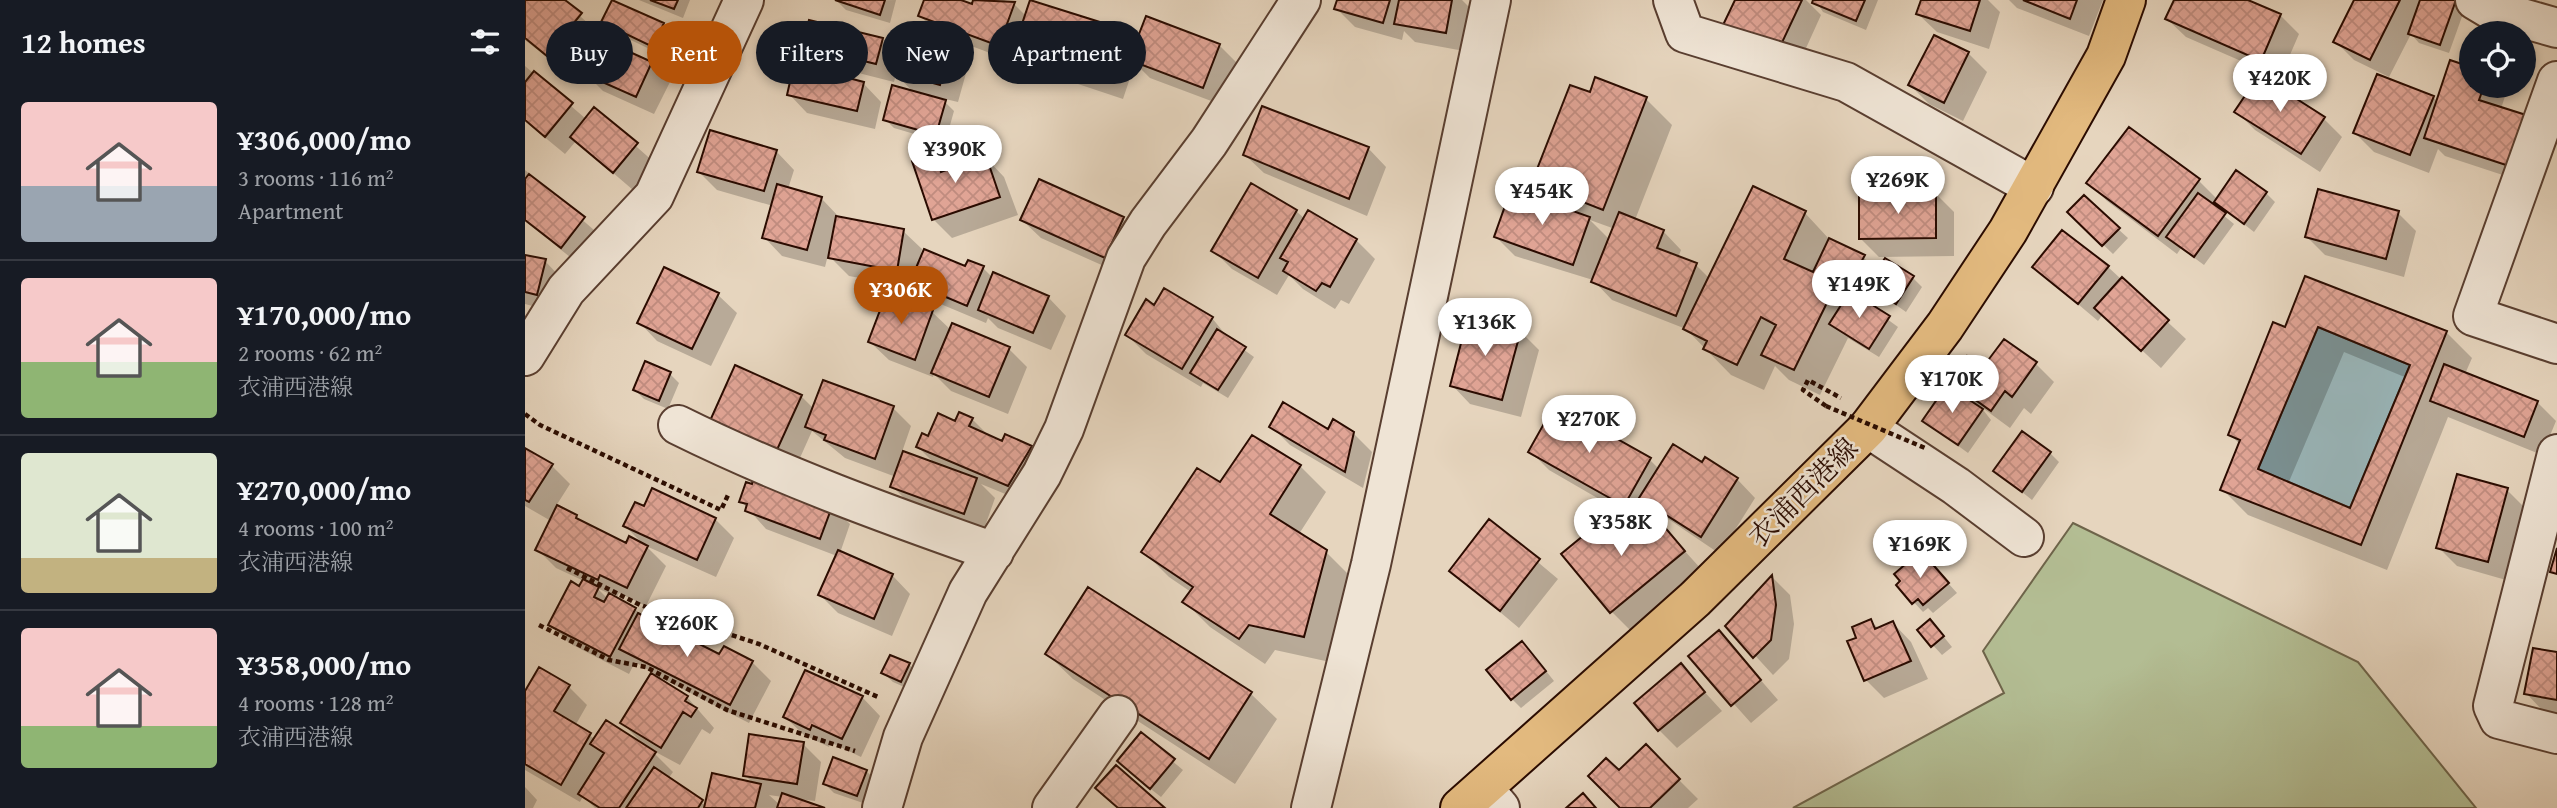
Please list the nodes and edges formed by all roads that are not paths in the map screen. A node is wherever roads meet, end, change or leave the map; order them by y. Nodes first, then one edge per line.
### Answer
1 (744, 0) edge
2 (1301, 0) edge
3 (1491, 0) edge
4 (1673, 0) edge
5 (2126, 0) edge
6 (2475, 0) edge
7 (2557, 28) edge
8 (2557, 81) edge
9 (2033, 187) junction
10 (2557, 344) edge
11 (525, 356) edge
12 (1857, 414) junction
13 (678, 425) dead end
14 (2557, 454) edge
15 (2024, 537) dead end
16 (994, 552) junction
17 (1118, 715) dead end
18 (2557, 734) edge
19 (1481, 801) edge
20 (882, 808) edge
21 (1052, 808) edge
22 (1311, 808) edge

1 - 11 street
2 - 16 street
3 - 22 street
4 - 9 street
5 - 9 main road, 衣浦西港線
6 - 7 street
8 - 10 street
9 - 12 main road, 衣浦西港線
12 - 15 street
12 - 19 main road, 衣浦西港線
13 - 16 street
14 - 18 street
16 - 20 street
17 - 21 street

